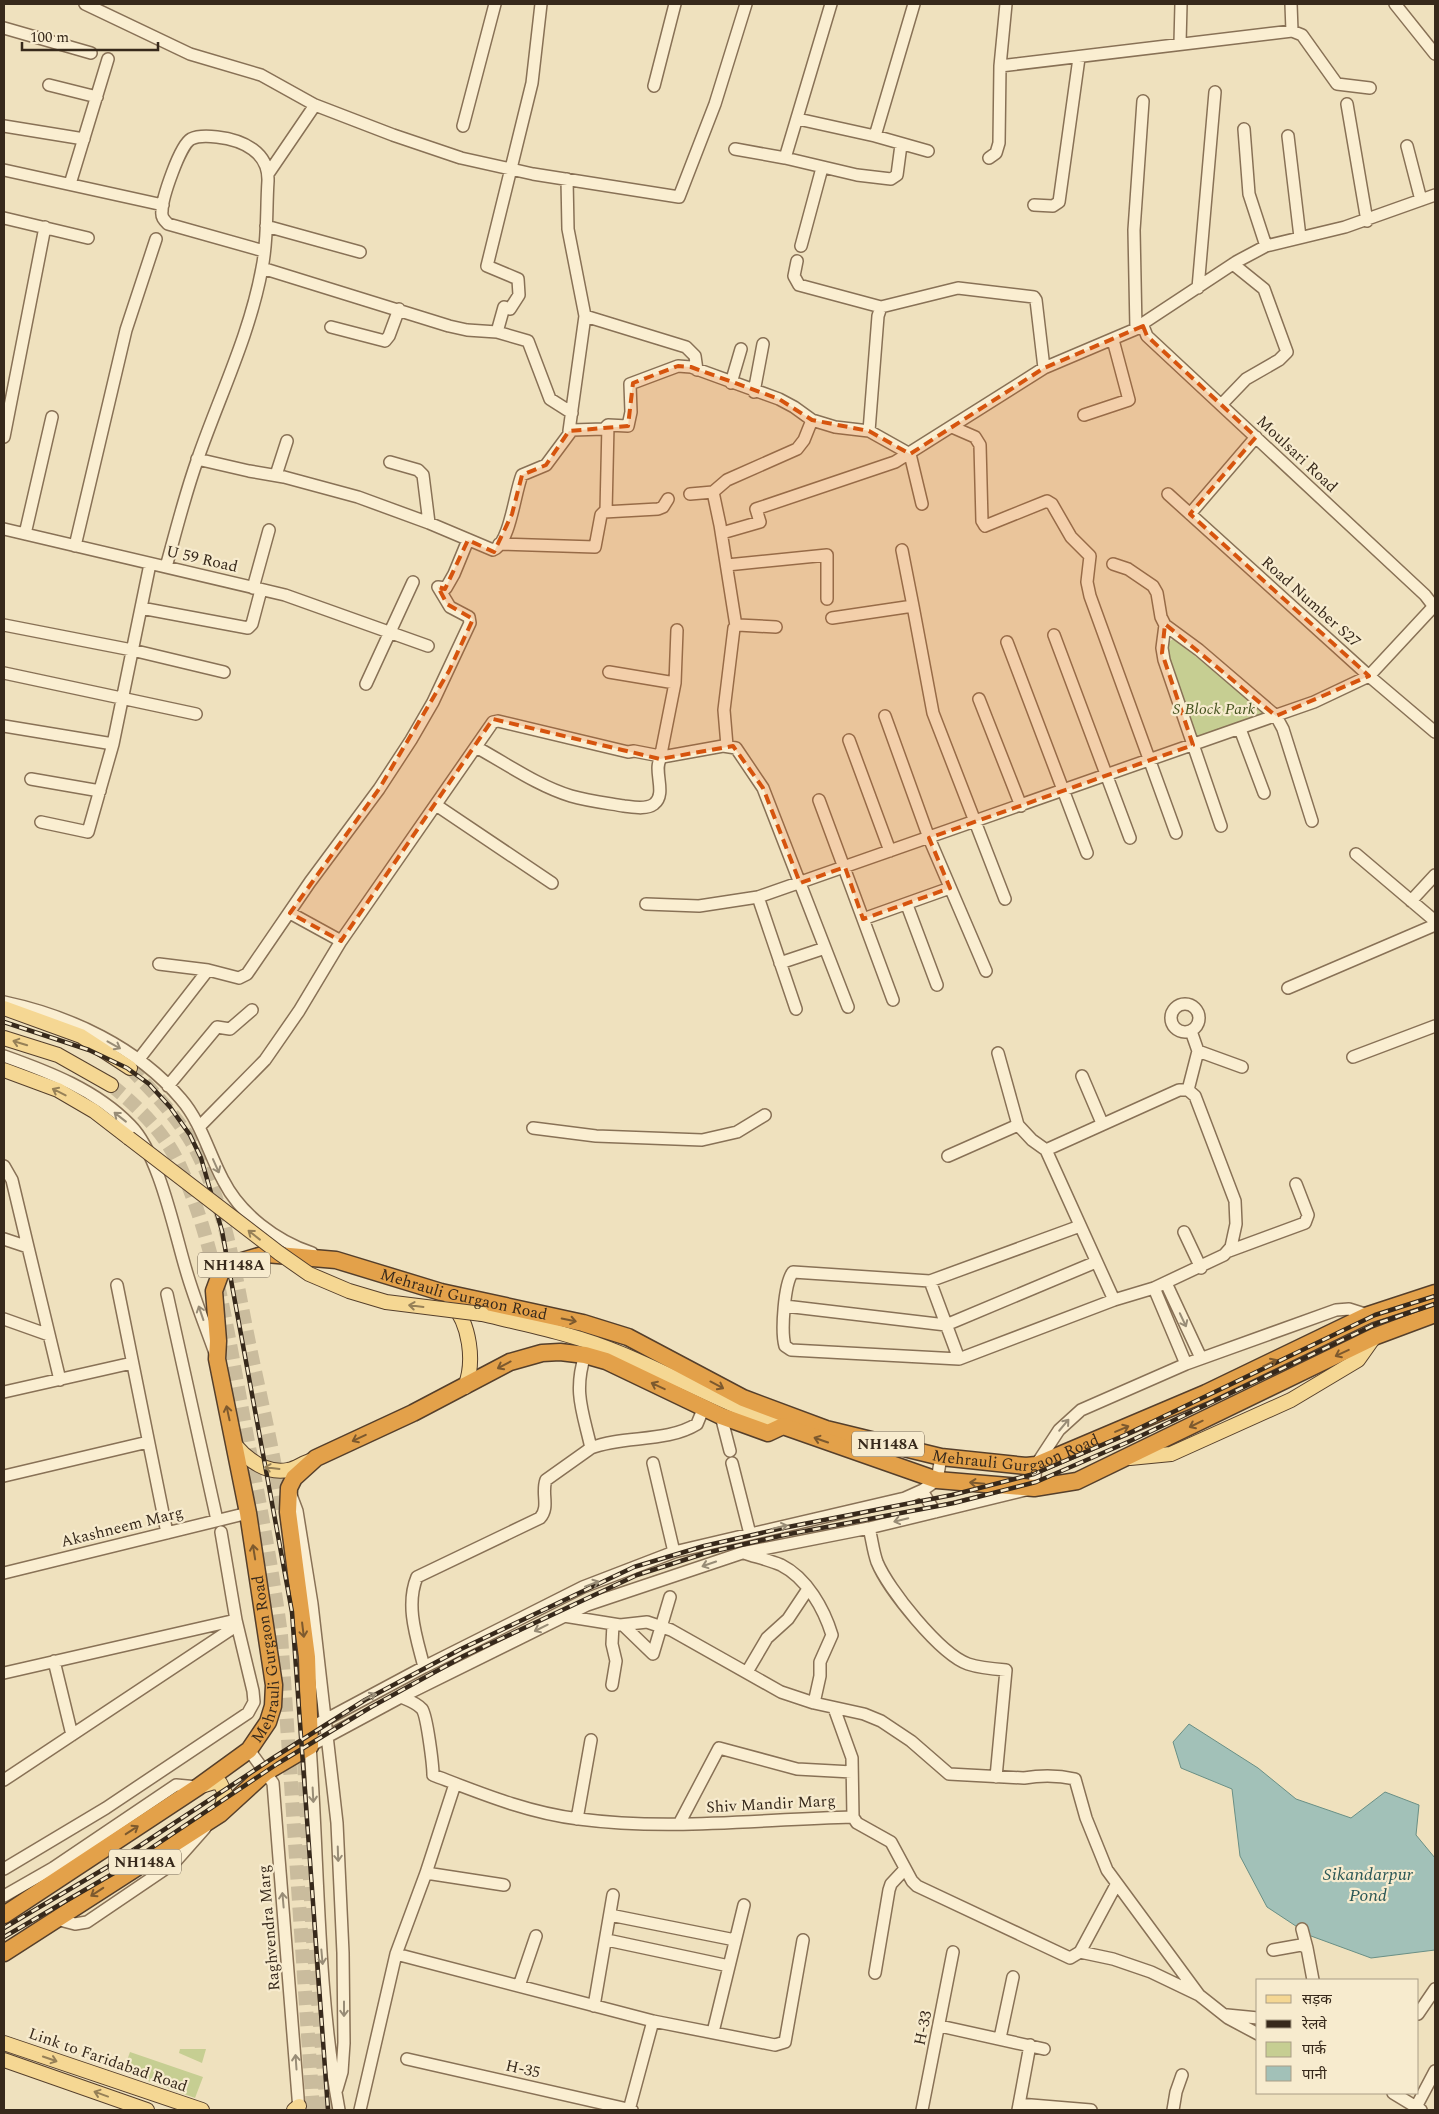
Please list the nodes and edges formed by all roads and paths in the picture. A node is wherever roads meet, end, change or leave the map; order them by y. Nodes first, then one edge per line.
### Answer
1 (85, 4) edge
2 (495, 4) edge
3 (541, 4) edge
4 (674, 4) edge
5 (746, 4) edge
6 (831, 4) edge
7 (914, 4) edge
8 (1006, 4) edge
9 (1181, 4) edge
10 (1291, 4) edge
11 (1395, 4) edge
12 (105, 8) edge
13 (4, 28) edge
14 (1292, 31) junction
15 (1180, 43) junction
16 (91, 53) dead end
17 (1435, 54) edge
18 (1079, 58) junction
19 (108, 59) dead end
20 (1000, 66) junction
21 (49, 85) dead end
22 (654, 86) dead end
23 (1370, 88) dead end
24 (1215, 92) dead end
25 (97, 97) junction
26 (1143, 100) dead end
27 (1347, 104) dead end
28 (315, 105) junction
29 (798, 119) junction
30 (4, 126) edge
31 (463, 126) dead end
32 (1244, 129) dead end
33 (875, 136) junction
34 (1288, 136) dead end
35 (84, 139) junction
36 (900, 145) junction
37 (1407, 146) dead end
38 (735, 149) dead end
39 (928, 151) dead end
40 (785, 158) junction
41 (989, 158) dead end
42 (822, 168) junction
43 (4, 170) edge
44 (510, 170) junction
45 (268, 174) junction
46 (567, 179) junction
47 (70, 184) junction
48 (1435, 195) edge
49 (1421, 200) junction
50 (163, 205) junction
51 (1034, 205) dead end
52 (4, 218) edge
53 (1367, 221) junction
54 (266, 226) junction
55 (45, 228) junction
56 (1300, 237) junction
57 (88, 238) dead end
58 (156, 239) dead end
59 (801, 246) dead end
60 (1266, 246) junction
61 (264, 251) junction
62 (360, 252) dead end
63 (797, 261) dead end
64 (1233, 264) junction
65 (262, 268) junction
66 (1198, 288) junction
67 (882, 307) junction
68 (398, 309) junction
69 (585, 316) junction
70 (331, 327) dead end
71 (1142, 330) junction
72 (497, 332) junction
73 (1113, 340) junction
74 (763, 344) dead end
75 (741, 349) dead end
76 (1044, 368) junction
77 (697, 370) junction
78 (731, 383) junction
79 (754, 392) junction
80 (1221, 404) junction
81 (572, 413) junction
82 (1084, 415) dead end
83 (52, 417) dead end
84 (812, 420) junction
85 (608, 425) junction
86 (952, 427) junction
87 (569, 431) junction
88 (869, 431) junction
89 (4, 437) edge
90 (1256, 437) junction
91 (287, 441) dead end
92 (910, 454) junction
93 (197, 459) junction
94 (390, 462) dead end
95 (276, 476) junction
96 (712, 492) junction
97 (690, 494) dead end
98 (1168, 494) dead end
99 (668, 499) dead end
100 (922, 504) dead end
101 (606, 512) junction
102 (1190, 514) junction
103 (429, 523) junction
104 (4, 529) edge
105 (269, 530) dead end
106 (722, 533) junction
107 (25, 534) junction
108 (468, 540) junction
109 (500, 544) junction
110 (75, 546) junction
111 (902, 550) dead end
112 (150, 564) junction
113 (1113, 564) dead end
114 (727, 565) junction
115 (166, 567) junction
116 (413, 582) dead end
117 (257, 589) junction
118 (827, 599) dead end
119 (1433, 603) edge
120 (914, 606) junction
121 (141, 608) junction
122 (832, 618) dead end
123 (4, 625) edge
124 (1165, 625) junction
125 (736, 626) junction
126 (776, 627) dead end
127 (677, 630) dead end
128 (389, 632) junction
129 (1054, 635) dead end
130 (1007, 642) dead end
131 (428, 646) dead end
132 (132, 650) junction
133 (224, 672) dead end
134 (610, 672) dead end
135 (4, 673) edge
136 (1369, 676) junction
137 (675, 683) junction
138 (366, 684) dead end
139 (122, 698) junction
140 (979, 699) dead end
141 (196, 714) dead end
142 (885, 716) dead end
143 (1276, 716) junction
144 (4, 726) edge
145 (1240, 729) junction
146 (1435, 732) edge
147 (849, 740) dead end
148 (113, 744) junction
149 (1193, 745) junction
150 (727, 746) junction
151 (476, 747) junction
152 (660, 758) junction
153 (1150, 761) junction
154 (1106, 776) junction
155 (31, 779) dead end
156 (1064, 790) junction
157 (100, 791) junction
158 (1264, 792) dead end
159 (819, 800) dead end
160 (436, 806) junction
161 (1021, 806) junction
162 (1312, 821) dead end
163 (41, 822) dead end
164 (974, 822) junction
165 (1221, 826) dead end
166 (1176, 833) dead end
167 (929, 838) junction
168 (1130, 838) dead end
169 (890, 852) junction
170 (1087, 853) dead end
171 (1356, 854) dead end
172 (845, 867) junction
173 (1435, 875) edge
174 (552, 883) dead end
175 (800, 883) junction
176 (950, 888) junction
177 (758, 897) junction
178 (1005, 899) dead end
179 (1411, 900) junction
180 (646, 904) dead end
181 (907, 904) junction
182 (290, 913) junction
183 (863, 918) junction
184 (1435, 921) edge
185 (1435, 925) edge
186 (341, 941) junction
187 (825, 948) junction
188 (780, 963) junction
189 (159, 964) dead end
190 (208, 970) junction
191 (986, 971) dead end
192 (937, 985) dead end
193 (1288, 988) dead end
194 (4, 996) edge
195 (893, 1000) dead end
196 (4, 1002) edge
197 (27, 1007) junction
198 (848, 1007) dead end
199 (4, 1008) edge
200 (796, 1009) dead end
201 (252, 1010) dead end
202 (1435, 1026) edge
203 (1191, 1031) dead end
204 (4, 1038) edge
205 (1198, 1051) junction
206 (998, 1053) dead end
207 (4, 1056) edge
208 (1353, 1057) dead end
209 (134, 1063) junction
210 (1242, 1067) dead end
211 (4, 1070) edge
212 (1082, 1076) dead end
213 (112, 1085) tunnel mouth
214 (168, 1086) junction
215 (1188, 1090) junction
216 (765, 1115) dead end
217 (1102, 1123) junction
218 (1018, 1125) junction
219 (199, 1127) junction
220 (533, 1128) dead end
221 (1046, 1150) junction
222 (948, 1156) dead end
223 (4, 1166) edge
224 (1296, 1184) dead end
225 (1080, 1226) junction
226 (1184, 1232) dead end
227 (4, 1240) edge
228 (28, 1247) junction
229 (1229, 1251) junction
230 (336, 1260) junction
231 (1096, 1262) junction
232 (1200, 1268) junction
233 (930, 1282) junction
234 (1166, 1283) junction
235 (116, 1285) dead end
236 (1154, 1288) junction
237 (441, 1292) junction
238 (1435, 1293) edge
239 (167, 1294) dead end
240 (1114, 1300) junction
241 (785, 1306) junction
242 (1435, 1314) edge
243 (1368, 1315) junction
244 (4, 1319) edge
245 (946, 1325) junction
246 (49, 1335) junction
247 (585, 1355) junction
248 (1201, 1358) junction
249 (217, 1359) junction
250 (959, 1359) junction
251 (132, 1364) junction
252 (1186, 1364) junction
253 (60, 1380) junction
254 (465, 1387) junction
255 (4, 1392) edge
256 (704, 1408) junction
257 (722, 1416) junction
258 (783, 1426) junction
259 (148, 1442) junction
260 (235, 1445) junction
261 (591, 1448) junction
262 (730, 1451) dead end
263 (940, 1457) junction
264 (316, 1458) junction
265 (653, 1463) dead end
266 (732, 1463) dead end
267 (1036, 1465) junction
268 (4, 1476) edge
269 (937, 1480) junction
270 (289, 1488) junction
271 (1034, 1488) junction
272 (922, 1491) junction
273 (935, 1512) junction
274 (248, 1513) junction
275 (217, 1520) junction
276 (869, 1528) junction
277 (221, 1532) dead end
278 (167, 1533) junction
279 (750, 1534) junction
280 (732, 1539) junction
281 (674, 1552) junction
282 (740, 1553) junction
283 (4, 1572) edge
284 (808, 1589) junction
285 (670, 1597) dead end
286 (564, 1616) junction
287 (236, 1620) junction
288 (618, 1625) junction
289 (660, 1626) junction
290 (54, 1661) junction
291 (424, 1667) junction
292 (747, 1672) junction
293 (4, 1673) edge
294 (393, 1684) junction
295 (612, 1684) dead end
296 (401, 1696) junction
297 (814, 1703) junction
298 (834, 1708) junction
299 (326, 1720) junction
300 (310, 1728) junction
301 (72, 1735) junction
302 (327, 1736) junction
303 (592, 1740) dead end
304 (310, 1746) junction
305 (249, 1750) junction
306 (266, 1772) junction
307 (852, 1772) junction
308 (996, 1777) junction
309 (4, 1780) edge
310 (455, 1784) junction
311 (198, 1787) junction
312 (217, 1815) junction
313 (853, 1817) junction
314 (577, 1819) junction
315 (679, 1824) junction
316 (4, 1869) edge
317 (905, 1869) junction
318 (426, 1873) junction
319 (504, 1885) dead end
320 (1116, 1885) junction
321 (613, 1895) dead end
322 (4, 1896) edge
323 (744, 1904) dead end
324 (4, 1915) edge
325 (610, 1915) junction
326 (1302, 1929) dead end
327 (536, 1936) dead end
328 (607, 1940) junction
329 (736, 1940) junction
330 (802, 1940) dead end
331 (1307, 1948) junction
332 (1273, 1950) dead end
333 (954, 1952) dead end
334 (1080, 1952) junction
335 (4, 1953) edge
336 (396, 1954) junction
337 (730, 1966) junction
338 (875, 1973) dead end
339 (1013, 1976) dead end
340 (1313, 1979) edge
341 (518, 1986) junction
342 (1435, 1989) edge
343 (1199, 1995) junction
344 (594, 2006) junction
345 (1419, 2013) edge
346 (1223, 2014) junction
347 (1256, 2018) edge
348 (653, 2021) junction
349 (940, 2026) junction
350 (714, 2032) junction
351 (1256, 2033) edge
352 (1000, 2038) junction
353 (4, 2043) edge
354 (1030, 2045) junction
355 (1044, 2048) dead end
356 (407, 2059) dead end
357 (4, 2060) edge
358 (1435, 2071) edge
359 (1182, 2075) dead end
360 (1395, 2094) edge
361 (336, 2095) junction
362 (1019, 2107) edge
363 (298, 2109) edge
364 (1418, 2109) edge
365 (147, 2110) edge
366 (202, 2110) edge
367 (338, 2110) edge
368 (360, 2110) edge
369 (630, 2110) edge
370 (922, 2110) edge
371 (1091, 2110) edge
372 (1173, 2110) edge

1 - 12 street
2 - 31 street
3 - 44 street
4 - 22 street
5 - 46 street
6 - 29 street
7 - 33 street
8 - 20 street
9 - 15 street
10 - 14 street
11 - 17 street
12 - 28 street
13 - 16 street
14 - 15 street
14 - 23 street
15 - 18 street
18 - 20 street
18 - 51 street
19 - 25 street
20 - 41 street
21 - 25 street
24 - 66 street
25 - 35 street
26 - 71 street
27 - 53 street
28 - 44 street
28 - 45 street
29 - 33 street
29 - 40 street
30 - 35 street
32 - 60 street
33 - 36 street
34 - 56 street
35 - 47 street
36 - 39 street
36 - 42 street
37 - 49 street
38 - 40 street
40 - 42 street
42 - 59 street
43 - 47 street
44 - 46 street
44 - 72 street
45 - 50 street
45 - 54 street
46 - 69 street
47 - 50 street
48 - 49 street
49 - 53 street
50 - 61 street
52 - 55 street
53 - 56 street
54 - 61 street
54 - 62 street
55 - 57 street
55 - 89 street
56 - 60 street
58 - 110 street
60 - 64 street
61 - 65 street
63 - 67 street
64 - 66 street
64 - 80 street
65 - 68 street
65 - 93 street
66 - 71 street
67 - 76 street
67 - 88 street
68 - 70 street
68 - 72 street
69 - 77 street
69 - 81 street
71 - 73 street
71 - 80 street, Moulsari Road
72 - 81 street
73 - 76 street
73 - 82 street
74 - 79 street
75 - 78 street
76 - 86 street
77 - 78 street
77 - 85 street
78 - 79 street
79 - 84 street
80 - 90 street, Moulsari Road
81 - 87 street
83 - 107 street
84 - 88 street
84 - 96 street
85 - 87 street
85 - 101 street
86 - 92 street
86 - 153 street
87 - 109 street
88 - 92 street
90 - 102 street
90 - 119 street, Moulsari Road
91 - 95 street
92 - 100 street
92 - 106 street
93 - 95 street
93 - 115 street
94 - 103 street
95 - 103 street
96 - 97 street
96 - 106 street
98 - 102 street, Road Number S27
99 - 101 street
101 - 109 street
102 - 136 street, Road Number S27
103 - 108 street
104 - 107 street, U 59 Road
105 - 117 street
106 - 114 street
107 - 110 street, U 59 Road
108 - 109 street
108 - 182 street
110 - 112 street, U 59 Road
111 - 120 street
112 - 115 street, U 59 Road
112 - 121 street
113 - 124 street
114 - 118 street
114 - 125 street
115 - 117 street, U 59 Road
116 - 128 street
117 - 121 street
117 - 128 street, U 59 Road
119 - 136 street
120 - 122 street
120 - 164 street
121 - 132 street
123 - 132 street
124 - 143 street
124 - 149 street
125 - 126 street
125 - 150 street
127 - 137 street
128 - 131 street, U 59 Road
128 - 138 street
129 - 154 street
130 - 156 street
132 - 133 street
132 - 139 street
134 - 137 street
135 - 139 street
136 - 143 street
136 - 146 street, Road Number S27
137 - 152 street
139 - 141 street
139 - 148 street
140 - 161 street
142 - 167 street
143 - 145 street
143 - 162 street
144 - 148 street
145 - 149 street
145 - 158 street
147 - 169 street
148 - 157 street
149 - 153 street
149 - 165 street
150 - 152 street
150 - 175 street
151 - 152 street
151 - 152 street
151 - 160 street
153 - 154 street
153 - 166 street
154 - 156 street
154 - 168 street
155 - 157 street
156 - 161 street
156 - 170 street
157 - 163 street
159 - 172 street
160 - 174 street
160 - 186 street
161 - 164 street
164 - 167 street
164 - 178 street
167 - 169 street
167 - 176 street
169 - 172 street
171 - 179 street
172 - 175 street
172 - 183 street
173 - 179 street
175 - 177 street
175 - 187 street
176 - 181 street
176 - 191 street
177 - 180 street
177 - 188 street
179 - 184 street
181 - 183 street
181 - 192 street
182 - 186 street
182 - 190 street
183 - 195 street
185 - 193 street
186 - 219 street
187 - 188 street
187 - 198 street
188 - 200 street
189 - 190 street
190 - 209 street
194 - 197 street
196 - 197 street
197 -> 209 street
199 - 209 main road
201 - 214 street
202 - 208 street
203 - 205 street
213 -> 204 main road
205 - 210 street
205 - 215 street
206 - 218 street
249 -> 207 street
209 - 214 street
258 -> 211 main road, bridge
212 - 217 street
214 - 219 street
215 - 217 street
215 - 229 street
216 - 220 street
217 - 221 street
218 - 221 street
218 - 222 street
219 -> 230 street
221 - 225 street
223 - 228 street
224 - 229 street
225 - 231 street
225 - 233 street
226 - 232 street
227 - 228 street
228 - 246 street
229 - 232 street
230 - 237 highway, Mehrauli Gurgaon Road / NH148A
230 - 249 highway, Mehrauli Gurgaon Road / NH148A
231 - 240 street
231 - 245 street
232 - 234 street
233 - 241 street
233 - 245 street
234 - 236 street
234 -> 248 street
235 - 251 street
236 - 240 street
236 - 252 street
237 - 254 main road
237 -> 263 highway, Mehrauli Gurgaon Road / NH148A
238 - 243 highway, Mehrauli Gurgaon Road / NH148A
239 - 275 street
240 - 250 street
241 - 245 street
241 - 250 street
242 -> 271 highway, Mehrauli Gurgaon Road / NH148A
243 - 248 street
267 -> 243 highway, Mehrauli Gurgaon Road / NH148A
244 - 246 street
245 - 250 street
246 - 253 street
247 -> 254 highway, Mehrauli Gurgaon Road / NH148A
256 -> 247 highway, Mehrauli Gurgaon Road / NH148A
247 - 261 street
248 - 252 street
260 -> 249 highway, Mehrauli Gurgaon Road / NH148A
251 - 253 street
251 - 259 street
267 -> 252 street
253 - 255 street
254 -> 264 highway, Mehrauli Gurgaon Road / NH148A
256 - 257 highway, Mehrauli Gurgaon Road / NH148A
256 - 261 street
257 - 258 highway, Mehrauli Gurgaon Road / NH148A
257 - 262 street
269 -> 258 highway, Mehrauli Gurgaon Road / NH148A
259 - 268 street
259 - 278 street
264 -> 260 main road
260 - 274 highway, Mehrauli Gurgaon Road / NH148A
261 - 291 street
263 - 267 highway, Mehrauli Gurgaon Road / NH148A
263 - 269 street
264 - 270 highway, Mehrauli Gurgaon Road / NH148A
265 - 281 street
266 - 279 street
267 - 271 street
271 -> 269 highway, Mehrauli Gurgaon Road / NH148A
269 - 272 street
270 - 299 street
270 -> 300 highway
271 - 273 street
272 - 273 street
279 -> 272 street
273 -> 276 street
274 - 275 street, Akashneem Marg
305 -> 274 highway, Mehrauli Gurgaon Road / NH148A
275 - 278 street, Akashneem Marg
276 - 282 street
276 - 308 street
277 - 287 street
278 - 283 street, Akashneem Marg
279 - 280 street
280 - 281 street
280 - 282 street
291 -> 281 street
282 - 284 street
282 -> 286 street
284 - 292 street
284 - 297 street
285 - 289 street
286 - 288 street
286 -> 296 street
287 - 290 street
287 - 301 street
287 - 316 street
288 - 289 street
288 - 289 street
288 - 295 street
289 - 292 street
290 - 293 street
290 - 301 street
291 - 294 street
292 - 297 street
294 - 296 street
299 -> 294 street
296 - 302 street
296 - 310 street, Shiv Mandir Marg
297 - 298 street
298 - 307 street
298 - 308 street
299 - 300 street
299 - 302 street
300 - 304 highway
301 - 309 street
302 - 304 street
302 -> 361 street
303 - 314 street
304 - 306 highway, NH148A
304 -> 361 street
305 - 306 street, Raghvendra Marg
305 - 311 highway, Mehrauli Gurgaon Road / NH148A
306 - 312 highway, NH148A
363 -> 306 street, Raghvendra Marg
307 - 313 street
307 - 315 street
308 - 320 street
310 - 314 street, Shiv Mandir Marg
310 - 318 street
311 - 312 main road
311 - 322 street
324 -> 311 highway, Mehrauli Gurgaon Road / NH148A
312 -> 335 highway, NH148A
313 - 315 street, Shiv Mandir Marg
313 - 317 street, Shiv Mandir Marg
314 - 315 street, Shiv Mandir Marg
317 - 334 street, Shiv Mandir Marg
317 - 338 street
318 - 319 street
318 - 336 street
320 - 334 street
320 - 343 street
321 - 325 street
323 - 329 street
325 - 328 street
325 - 329 street
326 - 331 street
327 - 341 street
328 - 337 street
328 - 344 street
329 - 337 street
330 - 350 street
331 - 332 street
331 - 340 street
333 - 349 street, H-33
334 - 343 street, Shiv Mandir Marg
336 - 341 street
336 - 368 street
337 - 350 street
339 - 352 street
341 - 344 street
342 - 345 street
343 - 346 street, Shiv Mandir Marg
344 - 348 street
346 - 347 street
346 - 351 street, Shiv Mandir Marg
348 - 350 street
348 - 369 street
349 - 352 street
349 - 370 street, H-33
352 - 354 street
353 -> 366 main road, Link to Faridabad Road
354 - 355 street
354 - 362 street
356 - 369 street, H-35
365 -> 357 main road, Link to Faridabad Road
358 - 364 street
359 - 372 street
360 - 364 street
361 - 367 street
362 - 371 street

